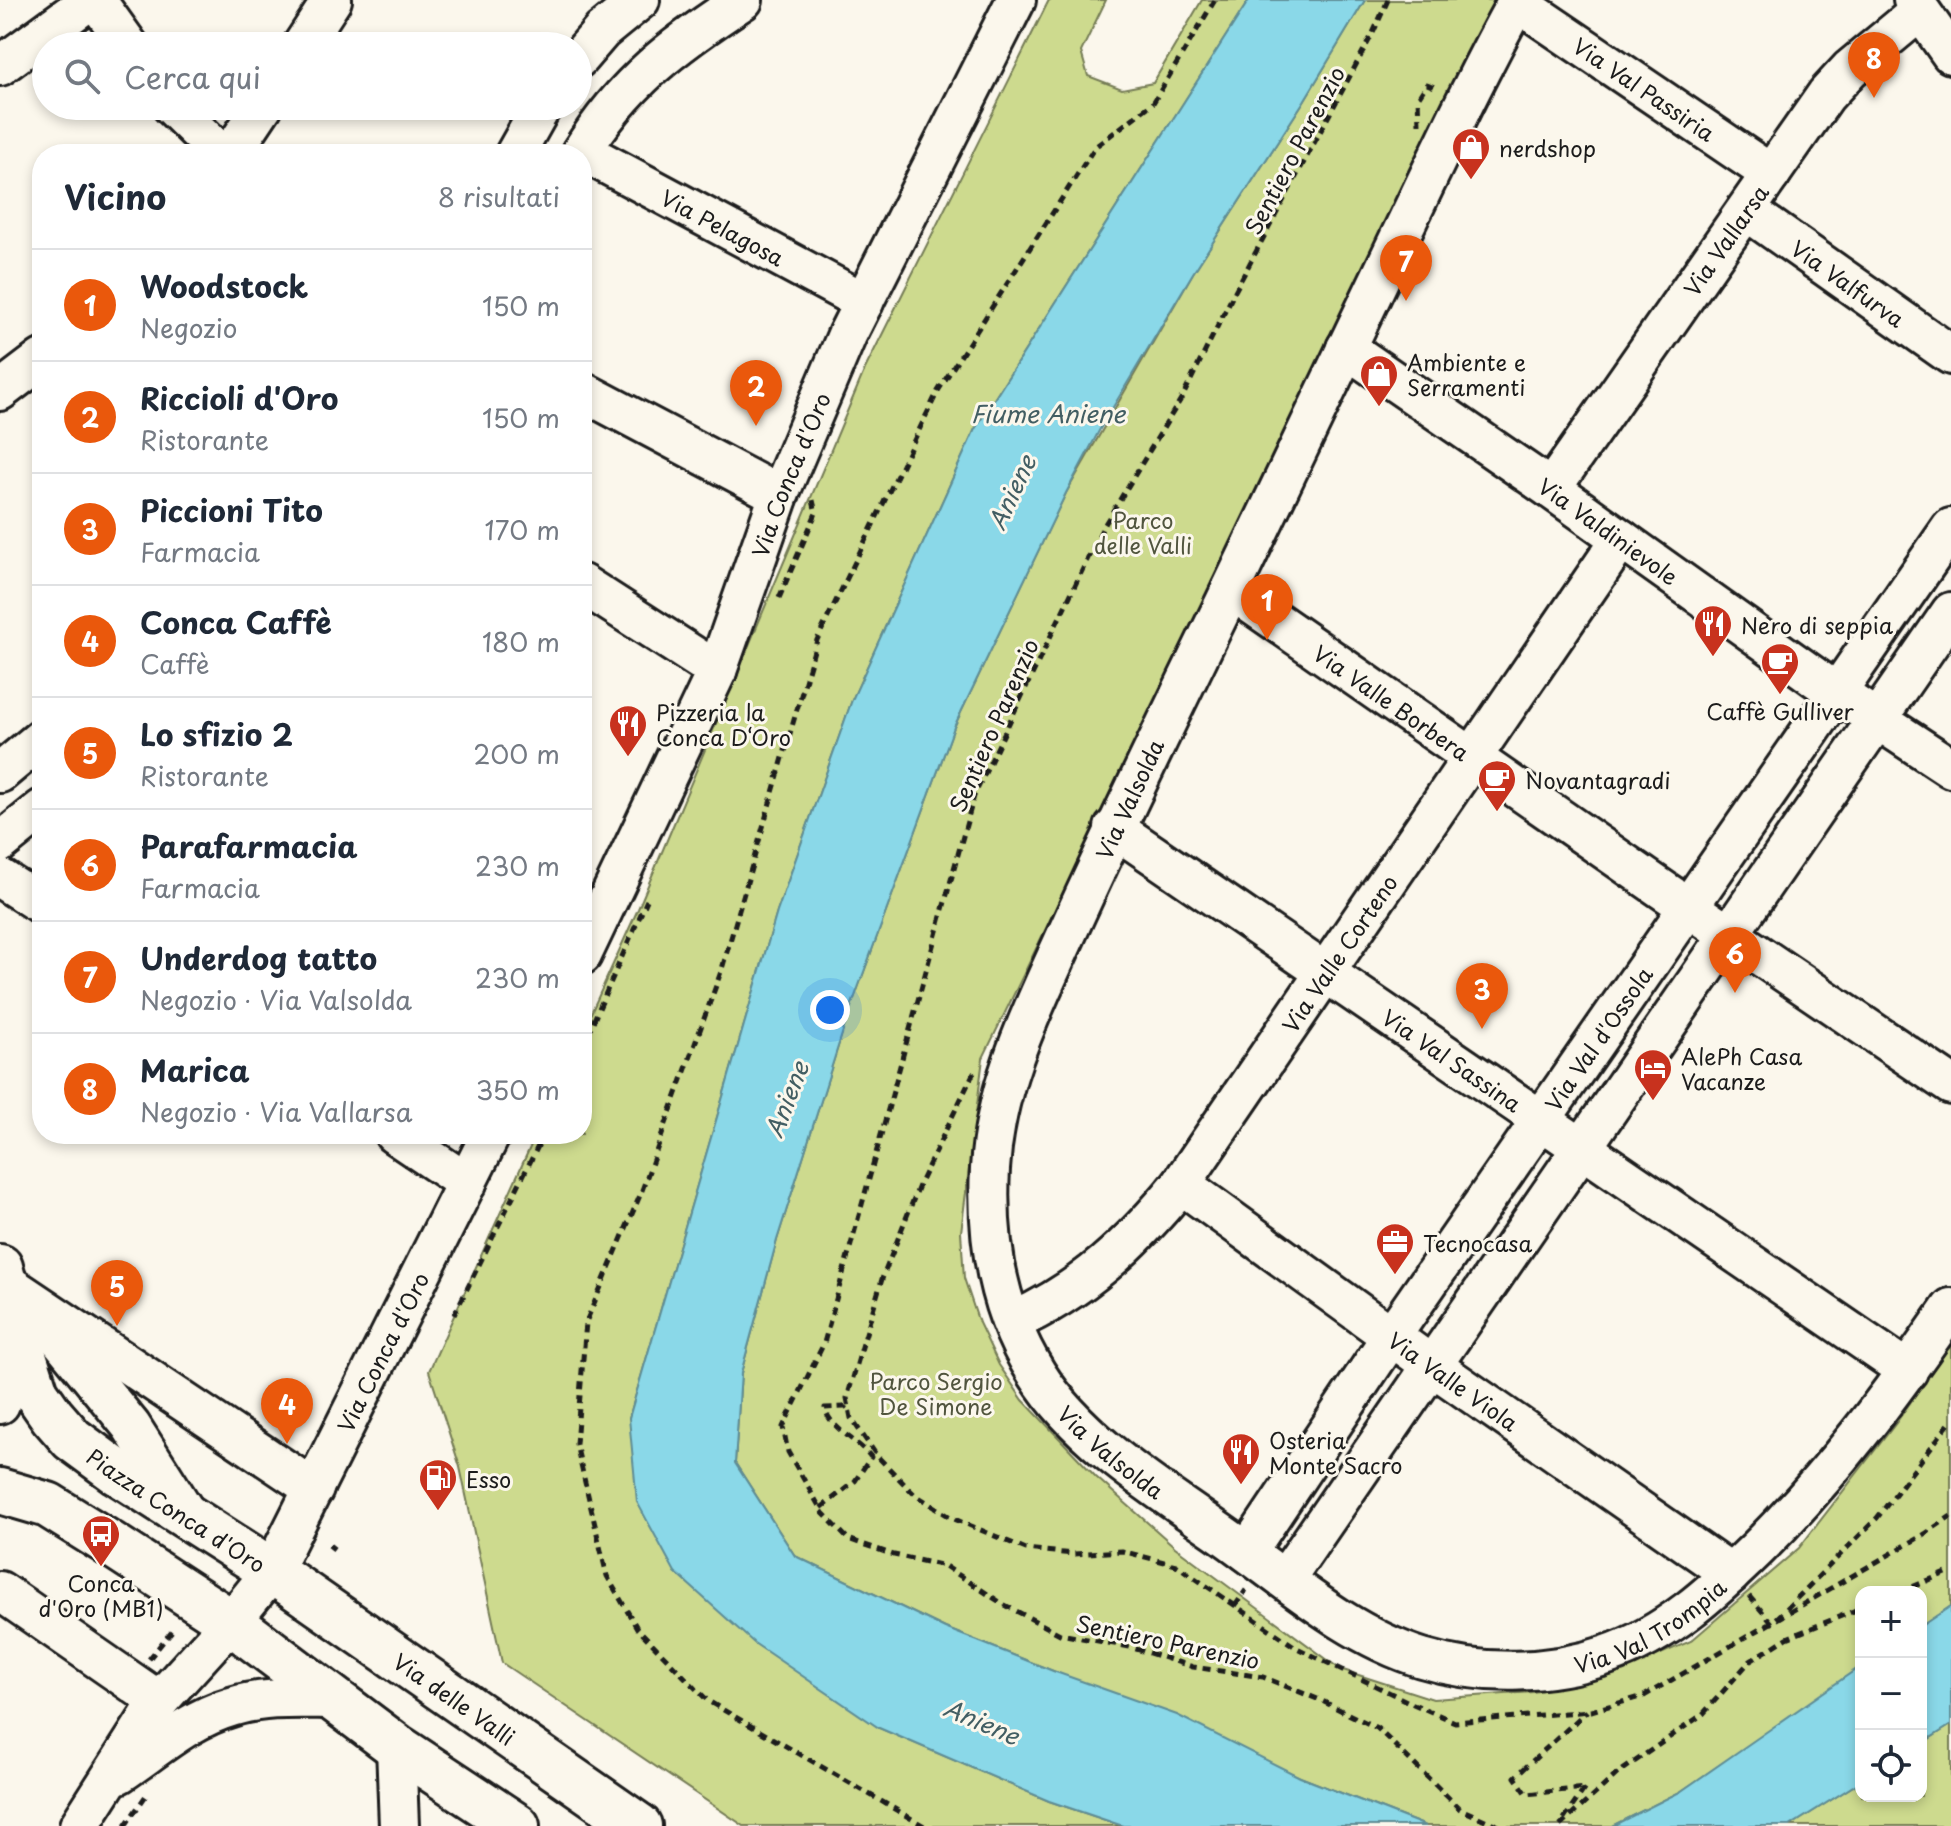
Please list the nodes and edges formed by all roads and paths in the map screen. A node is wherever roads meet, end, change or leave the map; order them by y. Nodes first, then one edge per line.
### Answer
1 (90, 0) edge
2 (96, 0) edge
3 (332, 0) edge
4 (640, 0) edge
5 (743, 0) edge
6 (1016, 0) edge
7 (1215, 0) edge
8 (1388, 0) edge
9 (1518, 1) edge
10 (1917, 6) edge
11 (46, 32) edge
12 (119, 32) edge
13 (311, 32) edge
14 (32, 43) edge
15 (592, 43) edge
16 (1951, 54) edge
17 (0, 66) edge
18 (186, 120) edge
19 (254, 120) edge
20 (534, 120) edge
21 (211, 144) edge
22 (238, 144) edge
23 (521, 144) edge
24 (587, 144) edge
25 (592, 158) edge
26 (1771, 174) junction
27 (1747, 211) junction
28 (864, 302) junction
29 (1346, 348) junction
30 (1951, 355) edge
31 (32, 367) edge
32 (0, 391) edge
33 (592, 396) edge
34 (1551, 489) junction
35 (779, 495) junction
36 (1951, 528) edge
37 (1621, 539) junction
38 (592, 590) edge
39 (1231, 590) junction
40 (1951, 612) edge
41 (717, 671) junction
42 (1837, 693) junction
43 (1876, 720) junction
44 (32, 746) edge
45 (1473, 757) junction
46 (1951, 768) edge
47 (0, 773) edge
48 (32, 817) edge
49 (1114, 828) junction
50 (0, 843) edge
51 (0, 878) edge
52 (32, 899) edge
53 (1689, 907) junction
54 (592, 932) edge
55 (1729, 933) junction
56 (1325, 971) junction
57 (980, 1060) dead end
58 (1951, 1085) edge
59 (1542, 1122) junction
60 (409, 1144) edge
61 (486, 1144) edge
62 (539, 1144) edge
63 (1581, 1148) junction
64 (467, 1183) junction
65 (1181, 1184) junction
66 (1, 1274) edge
67 (1951, 1308) edge
68 (454, 1315) dead end
69 (1012, 1322) junction
70 (1392, 1335) junction
71 (1431, 1365) junction
72 (1908, 1371) junction
73 (848, 1402) junction
74 (0, 1404) edge
75 (1951, 1421) edge
76 (314, 1489) junction
77 (0, 1491) edge
78 (821, 1508) junction
79 (1951, 1516) edge
80 (1247, 1552) junction
81 (272, 1571) junction
82 (1951, 1571) edge
83 (1731, 1574) junction
84 (1285, 1579) junction
85 (1915, 1586) edge
86 (0, 1591) edge
87 (1855, 1610) edge
88 (231, 1622) junction
89 (178, 1623) dead end
90 (1772, 1623) junction
91 (146, 1663) dead end
92 (337, 1699) junction
93 (159, 1701) junction
94 (1588, 1711) junction
95 (396, 1746) junction
96 (110, 1780) junction
97 (151, 1789) dead end
98 (79, 1826) edge
99 (125, 1826) edge
100 (399, 1826) edge
101 (517, 1826) edge
102 (639, 1826) edge
103 (924, 1826) edge
104 (1499, 1826) edge
105 (1559, 1826) edge

1 - 11 street
2 - 12 street
3 - 13 street
4 - 15 street
5 - 24 street
6 - 28 street, Via Conca d'Oro
7 - 103 path
8 - 78 path, Sentiero Parenzio
9 - 26 street, Via Val Passiria
9 - 29 street, Via Valsolda
10 - 16 street
10 - 26 street, Via Vallarsa
14 - 17 street
18 - 21 street
19 - 22 street
20 - 23 street
25 - 28 street, Via Pelagosa
26 - 27 street, Via Vallarsa
27 - 30 street, Via Valfurva
27 - 34 street, Via Vallarsa
28 - 35 street, Via Conca d'Oro
29 - 34 street, Via Valdinievole
29 - 39 street, Via Valsolda
31 - 32 street
33 - 35 street
34 - 37 street, Via Valdinievole
35 - 41 street, Via Conca d'Oro
36 - 42 street, Via Val d'Ossola
37 - 42 street, Via Valdinievole
37 - 45 street, Via Valle Corteno
38 - 41 street
39 - 45 street, Via Valle Borbera
39 - 49 street, Via Valsolda
40 - 43 street
41 - 54 street, Via Conca d'Oro
42 - 43 street, Via Valdinievole
42 - 53 street, Via Val d'Ossola
43 - 46 street, Via Valdinievole
43 - 55 street
44 - 47 street
45 - 53 street, Via Valle Borbera
45 - 56 street, Via Valle Corteno
48 - 50 street
49 - 56 street, Via Val Sassina
49 - 69 street, Via Valsolda
51 - 52 street
53 - 55 street, Via Valle Borbera
53 - 59 street, Via Val d'Ossola
55 - 58 street, Via Valle Borbera
55 - 63 street
56 - 59 street, Via Val Sassina
56 - 65 street, Via Valle Corteno
57 - 73 path
59 - 63 street, Via Val Sassina
59 - 70 street, Via Val d'Ossola
60 - 64 street
61 - 64 street, Via Conca d'Oro
62 - 68 path
63 - 71 street
63 - 72 street, Via Val Sassina
64 - 76 street, Via Conca d'Oro
65 - 69 street, Via Valle Corteno
65 - 70 street, Via Valle Viola
66 - 74 street
66 - 76 street
66 - 81 main road, Piazza Conca d'Oro
67 - 72 street, Via Val Trompia
69 - 80 street, Via Valsolda
70 - 71 street, Via Valle Viola
70 - 80 street, Via Val d'Ossola
71 - 83 street, Via Valle Viola
71 - 84 street
72 - 83 street, Via Val Trompia
73 - 78 path
73 - 94 path
75 - 90 path
76 - 81 street, Via Conca d'Oro
77 - 88 main road
78 - 104 path, Sentiero Parenzio
79 - 90 path
80 - 84 street, Via Val Trompia
81 - 88 street, Piazza Conca d'Oro
81 - 102 main road, Via delle Valli
82 - 85 path
83 - 84 street, Via Val Trompia
86 - 93 street
87 - 105 path
88 - 92 main road
88 - 93 street
89 - 91 path
90 - 94 path
92 - 95 main road
92 - 96 street
93 - 96 street
94 - 105 path
95 - 100 street
95 - 101 main road
96 - 98 street
97 - 99 path

